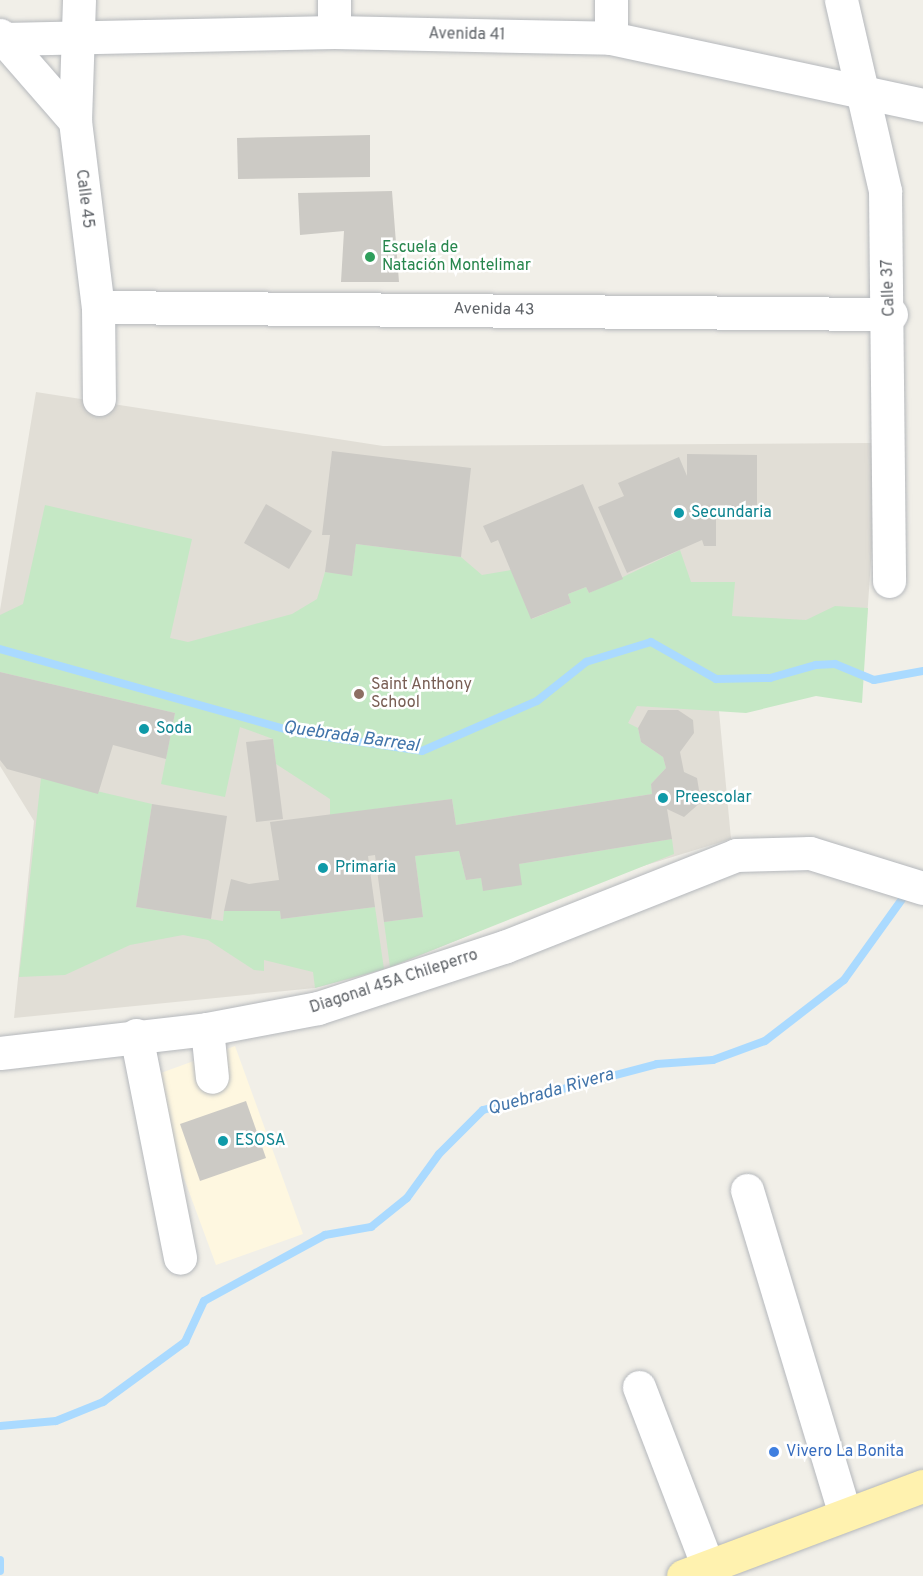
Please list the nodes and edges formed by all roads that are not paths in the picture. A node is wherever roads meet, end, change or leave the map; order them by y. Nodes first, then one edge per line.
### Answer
1 (79, 0) edge
2 (334, 0) edge
3 (611, 0) edge
4 (841, 0) edge
5 (334, 32) junction
6 (2, 37) edge
7 (80, 38) junction
8 (611, 38) junction
9 (859, 91) junction
10 (923, 105) edge
11 (75, 121) junction
12 (98, 307) junction
13 (891, 314) junction
14 (99, 399) dead end
15 (889, 581) dead end
16 (910, 883) edge
17 (207, 1029) junction
18 (136, 1035) junction
19 (0, 1053) edge
20 (212, 1077) dead end
21 (747, 1190) dead end
22 (180, 1258) dead end
23 (639, 1387) dead end
24 (923, 1486) edge
25 (845, 1515) junction
26 (695, 1571) edge

1 - 7 street, Calle 45
2 - 5 street
3 - 8 street
4 - 9 street, Calle 37
5 - 7 street, Avenida 41
5 - 8 street, Avenida 41
6 - 7 street, Avenida 41
6 - 11 street, Avenida 41
7 - 11 street, Calle 45
8 - 9 street, Avenida 41
9 - 10 street, Avenida 41
9 - 13 street, Calle 37
11 - 12 street, Calle 45
12 - 13 street, Avenida 43
12 - 14 street, Calle 45
13 - 15 street, Calle 37
16 - 17 street, Diagonal 45A Chileperro
17 - 18 street, Diagonal 45A Chileperro
17 - 20 street
18 - 19 street, Diagonal 45A Chileperro
18 - 22 street
21 - 25 street
23 - 26 street
24 - 25 main road
25 - 26 main road

